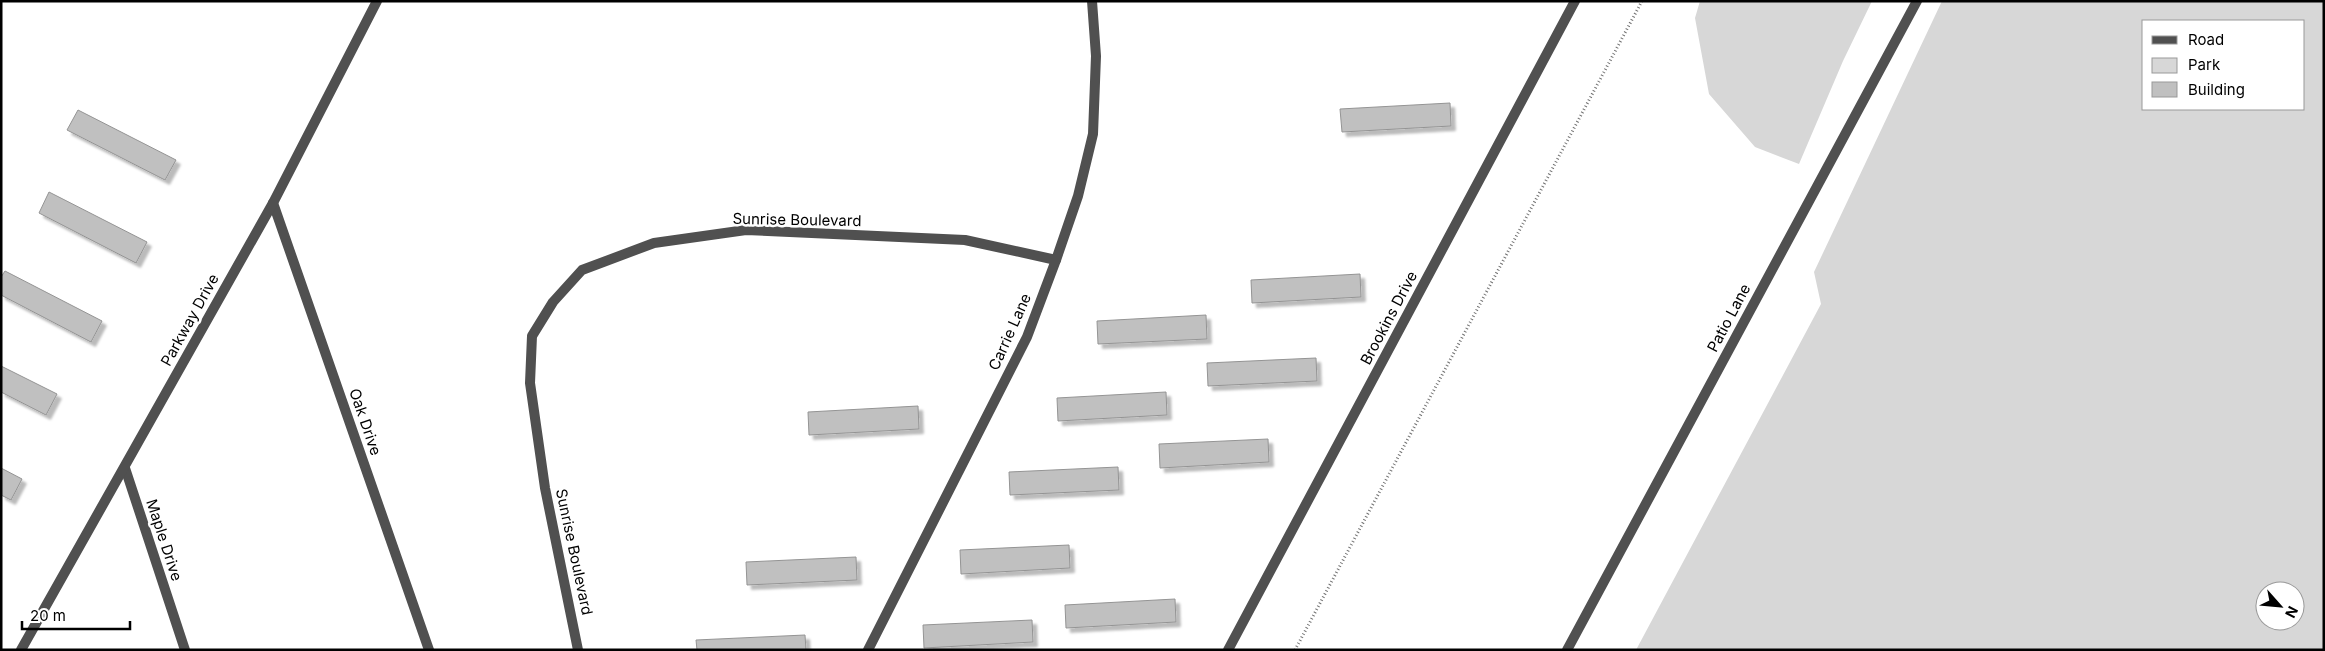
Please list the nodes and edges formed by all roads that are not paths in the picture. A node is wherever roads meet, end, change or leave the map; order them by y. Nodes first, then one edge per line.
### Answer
1 (378, 1) edge
2 (1092, 1) edge
3 (1576, 1) edge
4 (1917, 1) edge
5 (273, 203) junction
6 (1056, 260) junction
7 (125, 468) junction
8 (21, 650) edge
9 (185, 650) edge
10 (429, 650) edge
11 (578, 650) edge
12 (868, 650) edge
13 (1228, 650) edge
14 (1567, 650) edge

1 - 5 street, Parkway Drive
2 - 6 street, Carrie Lane
3 - 13 street, Brookins Drive
4 - 14 street, Patio Lane
5 - 7 street, Parkway Drive
5 - 10 street, Oak Drive
6 - 11 street, Sunrise Boulevard
6 - 12 street, Carrie Lane
7 - 8 street, Parkway Drive
7 - 9 street, Maple Drive

